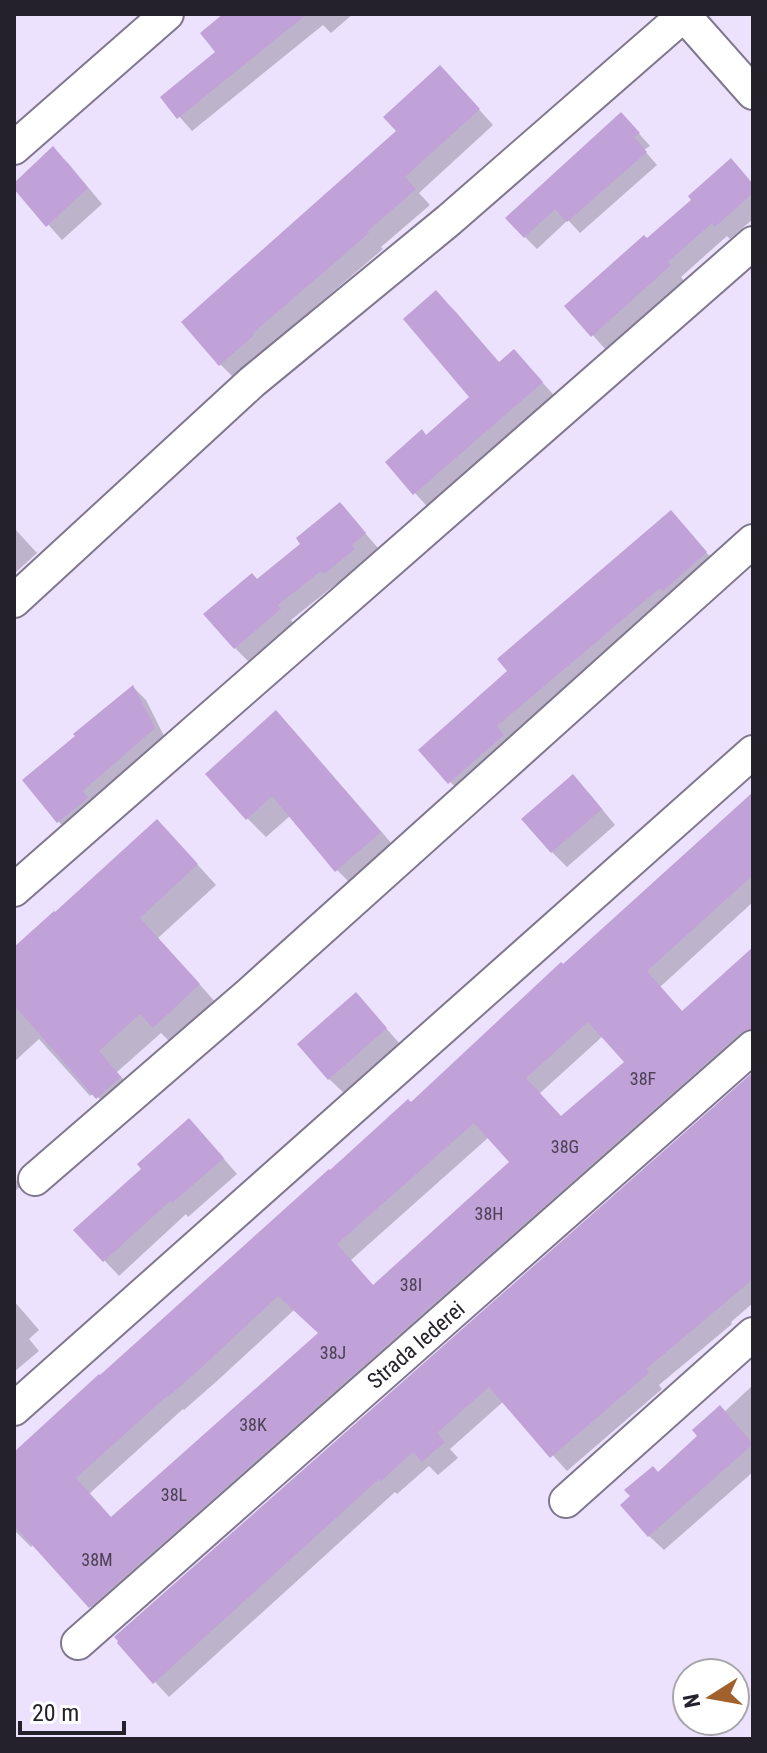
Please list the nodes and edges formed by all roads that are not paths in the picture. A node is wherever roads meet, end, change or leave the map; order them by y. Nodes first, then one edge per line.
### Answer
1 (167, 14) edge
2 (684, 15) edge
3 (753, 93) edge
4 (14, 148) edge
5 (753, 243) edge
6 (753, 541) edge
7 (14, 601) edge
8 (753, 752) edge
9 (14, 890) edge
10 (753, 1047) edge
11 (35, 1179) dead end
12 (753, 1334) edge
13 (14, 1409) edge
14 (566, 1501) dead end
15 (78, 1643) dead end

1 - 4 street
2 - 3 street
2 - 7 street
5 - 9 street
6 - 11 street
8 - 13 street
10 - 15 street, Strada Iederei
12 - 14 street

